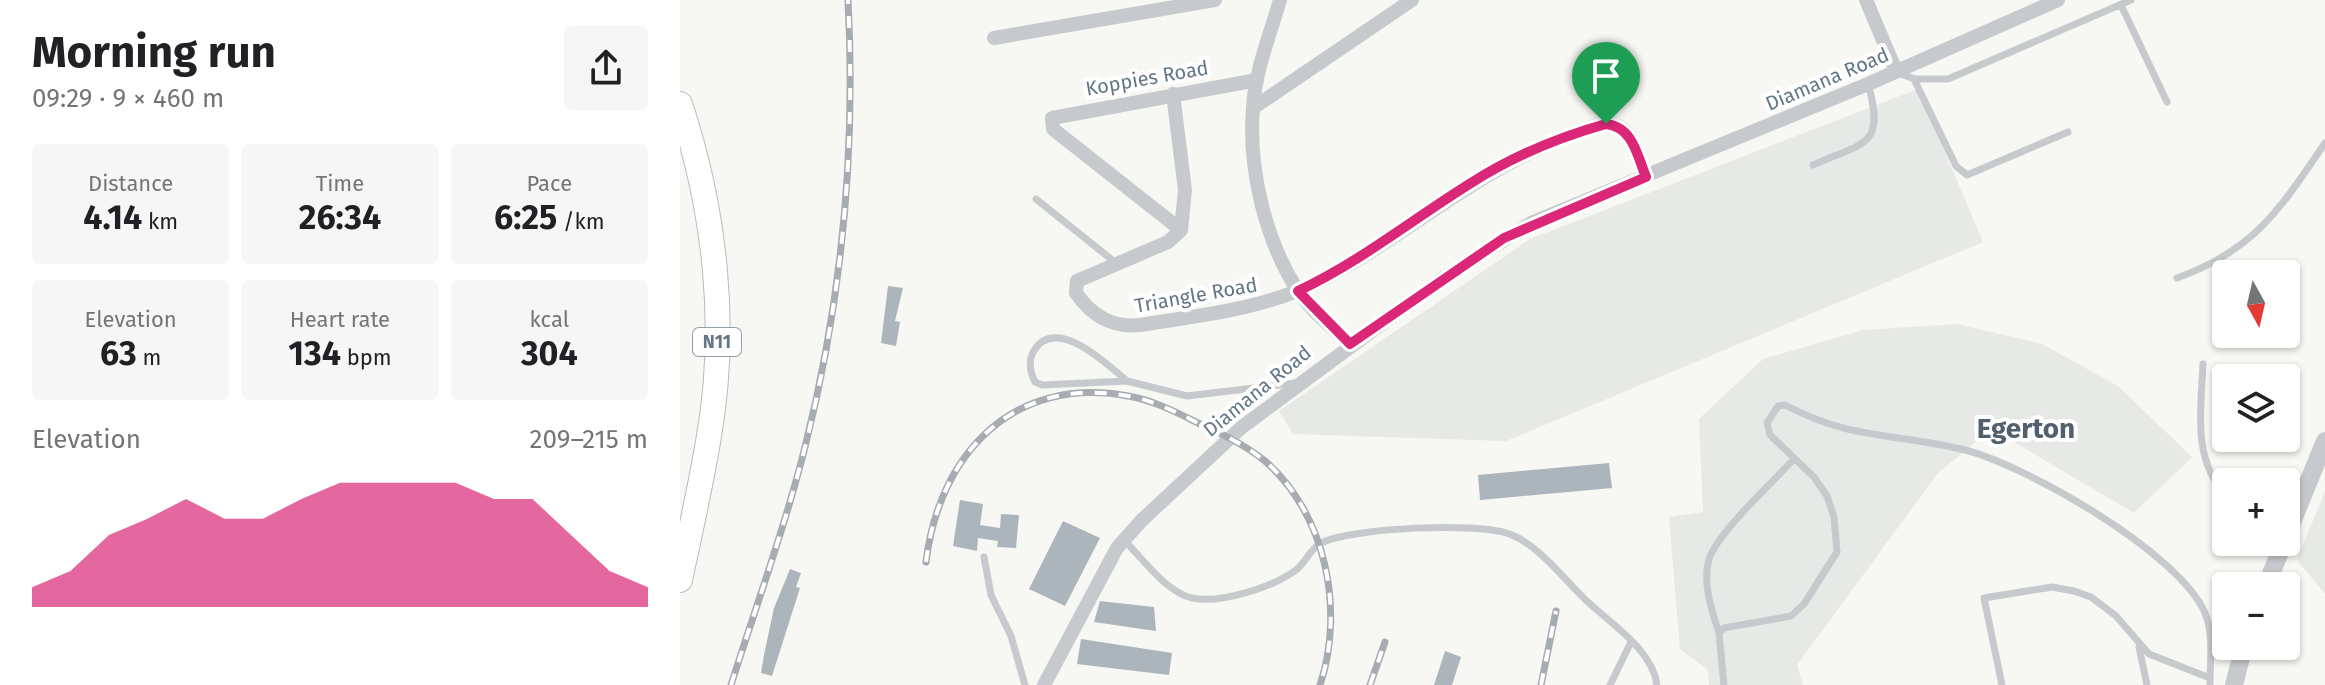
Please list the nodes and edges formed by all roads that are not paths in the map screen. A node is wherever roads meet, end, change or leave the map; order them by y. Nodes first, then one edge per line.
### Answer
1 (1215, 0) edge
2 (1280, 0) edge
3 (1412, 0) edge
4 (1866, 0) edge
5 (2058, 0) edge
6 (2131, 0) edge
7 (2121, 5) junction
8 (994, 38) dead end
9 (1896, 71) junction
10 (1914, 79) junction
11 (1257, 80) junction
12 (1868, 84) junction
13 (1173, 94) junction
14 (2167, 102) dead end
15 (680, 104) edge
16 (1253, 108) junction
17 (2068, 132) dead end
18 (2325, 143) edge
19 (1813, 165) dead end
20 (1646, 177) junction
21 (1036, 199) dead end
22 (1181, 230) junction
23 (1116, 263) junction
24 (2177, 278) dead end
25 (1298, 291) junction
26 (1350, 344) junction
27 (2203, 364) dead end
28 (1127, 381) junction
29 (1297, 383) junction
30 (2325, 441) edge
31 (1794, 459) junction
32 (2212, 478) edge
33 (2300, 497) edge
34 (1124, 540) junction
35 (984, 557) dead end
36 (680, 580) edge
37 (1719, 633) junction
38 (1631, 642) junction
39 (2138, 645) junction
40 (2241, 660) edge
41 (2245, 660) edge
42 (2210, 682) edge
43 (1025, 685) edge
44 (1044, 685) edge
45 (1610, 685) edge
46 (1657, 685) edge
47 (1724, 685) edge
48 (2002, 685) edge
49 (2147, 685) edge
50 (2234, 685) edge
51 (2246, 685) edge

1 - 8 street
2 - 11 street
3 - 16 street
4 - 9 street
5 - 9 street, Diamana Road
6 - 7 lane
7 - 10 lane
7 - 14 lane
9 - 10 lane
9 - 12 street, Diamana Road
10 - 17 lane
11 - 13 street, Koppies Road
11 - 16 street
12 - 19 lane
12 - 20 street, Diamana Road
13 - 22 street
13 - 22 street, Koppies Road
15 - 36 highway, N11
16 - 25 street
18 - 24 lane
20 - 25 street
20 - 26 street, Diamana Road
21 - 23 lane
22 - 23 street, Triangle Road
23 - 25 street, Triangle Road
25 - 26 street
26 - 29 street, Diamana Road
27 - 32 lane
28 - 28 lane
28 - 29 lane
29 - 34 street, Diamana Road
30 - 33 street
31 - 37 lane
31 - 37 lane
31 - 42 lane
34 - 38 lane
34 - 44 street, Diamana Road
35 - 43 lane
37 - 47 lane
38 - 45 lane
38 - 46 lane
39 - 42 lane
39 - 48 lane
39 - 49 lane
40 - 50 street
41 - 51 street

